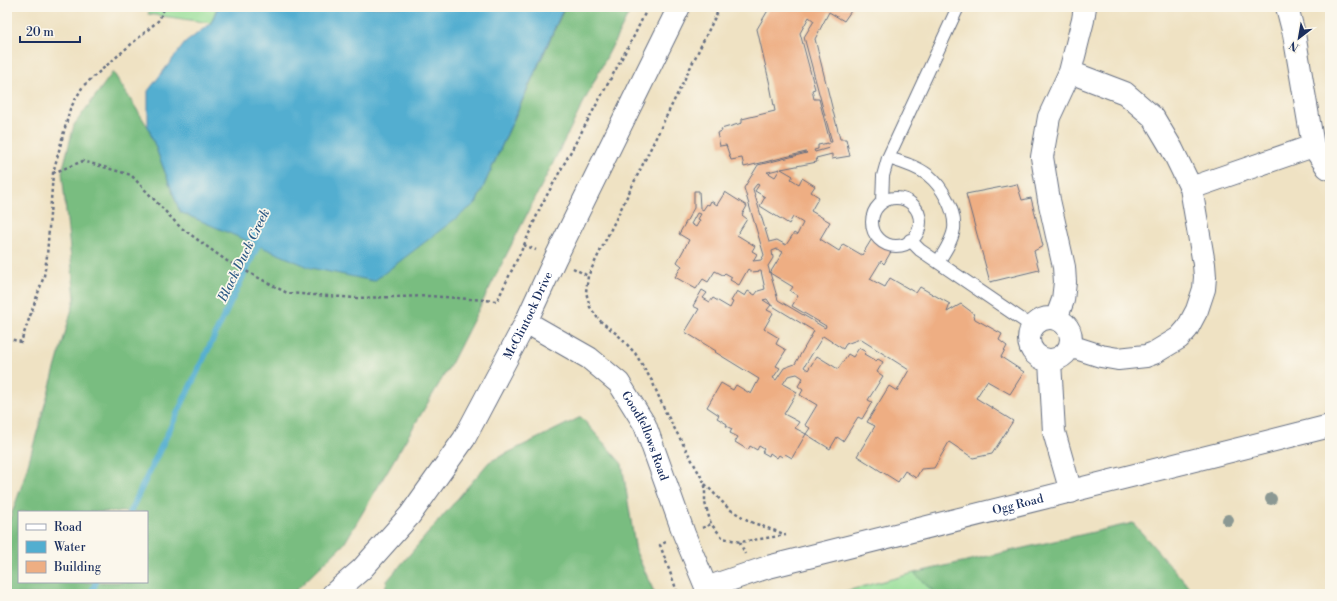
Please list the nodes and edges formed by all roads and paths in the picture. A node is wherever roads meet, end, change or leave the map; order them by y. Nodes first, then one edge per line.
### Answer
1 (165, 7) edge
2 (648, 7) edge
3 (679, 7) edge
4 (720, 7) edge
5 (958, 7) edge
6 (1085, 7) edge
7 (1287, 7) edge
8 (1070, 72) junction
9 (1313, 146) junction
10 (888, 158) junction
11 (1330, 168) edge
12 (53, 173) junction
13 (1191, 188) junction
14 (882, 202) junction
15 (910, 240) junction
16 (524, 245) junction
17 (556, 259) junction
18 (938, 262) junction
19 (588, 276) junction
20 (1056, 319) junction
21 (526, 322) junction
22 (1033, 327) junction
23 (7, 338) edge
24 (1070, 346) junction
25 (1050, 360) junction
26 (1330, 426) edge
27 (705, 484) junction
28 (1071, 492) junction
29 (708, 591) edge
30 (333, 594) edge

1 - 12 path
2 - 16 path
3 - 17 street, McClintock Drive
4 - 19 path
5 - 10 lane
6 - 8 street
7 - 9 street
8 - 13 street
8 - 20 street
9 - 11 street
9 - 13 street
10 - 14 lane
10 - 18 lane
12 - 16 path
12 - 23 path
13 - 24 street
14 - 15 lane
14 - 15 lane
15 - 18 lane
16 - 17 path
17 - 19 path
17 - 21 street, McClintock Drive
18 - 22 lane
19 - 27 path
20 - 22 street
20 - 24 street
21 - 29 street, Goodfellows Road
21 - 30 street, McClintock Drive
22 - 25 street
24 - 25 street
25 - 28 street
26 - 28 street, Ogg Road
27 - 27 path
28 - 29 street, Ogg Road

